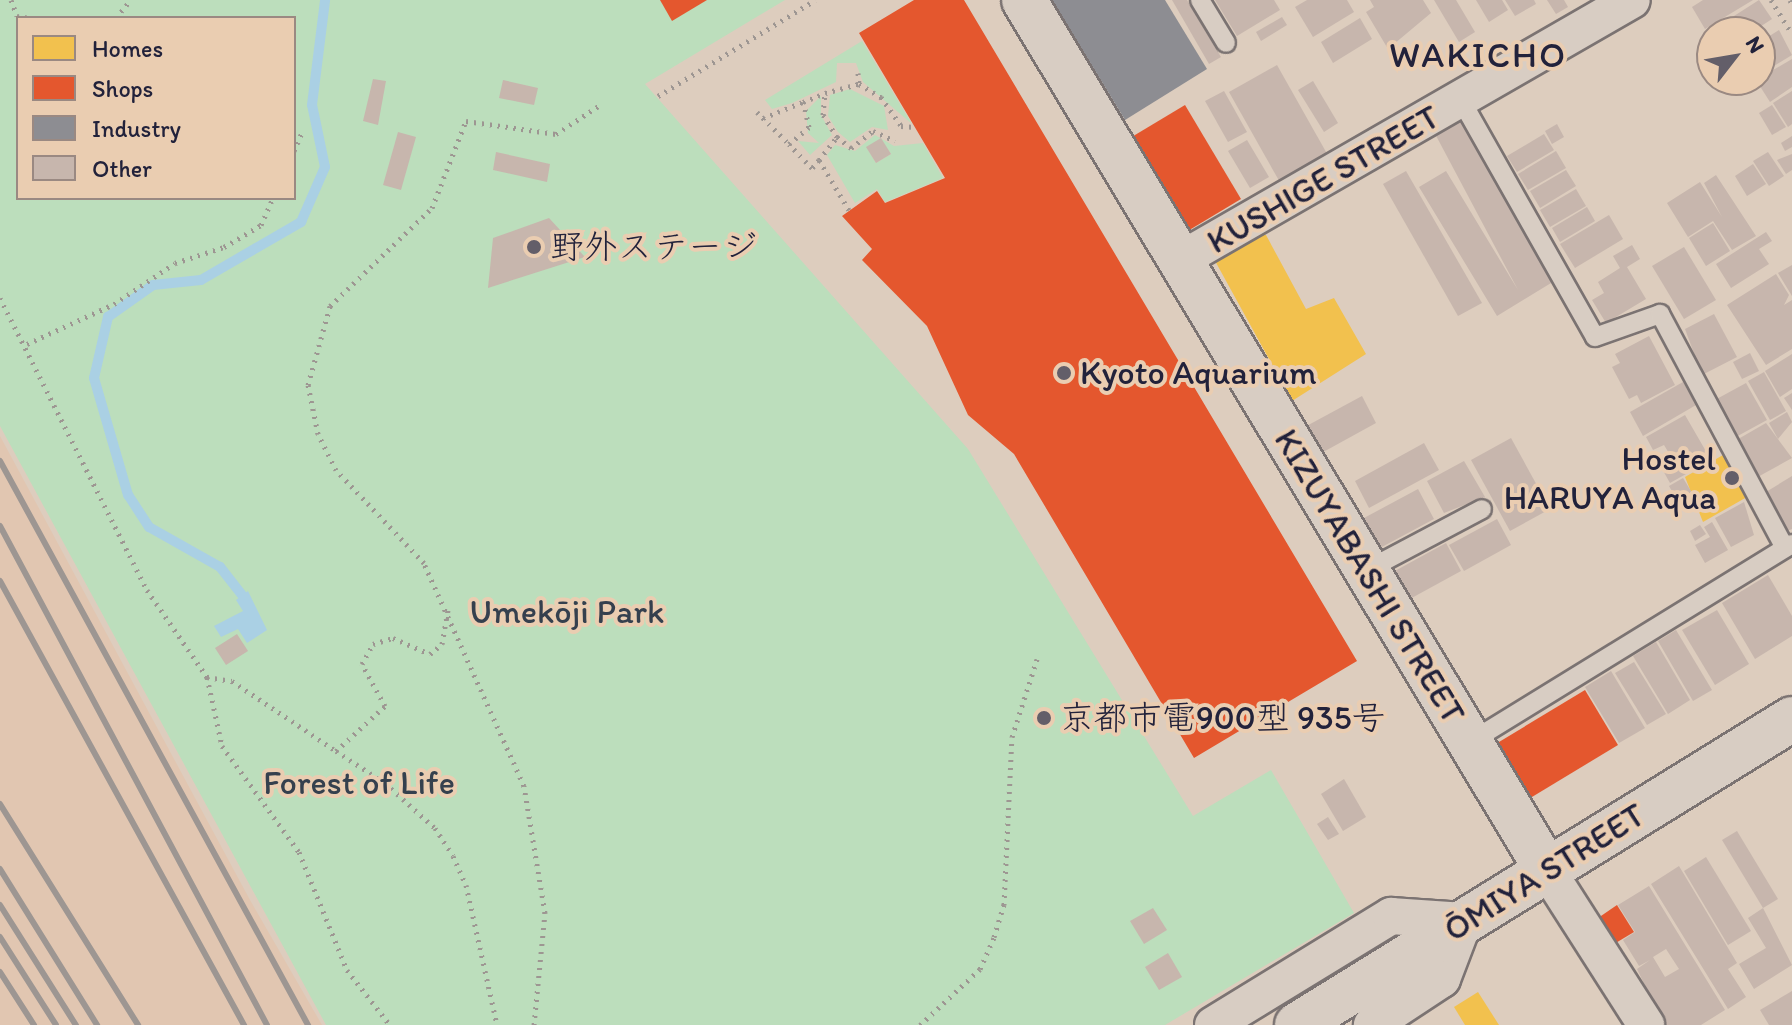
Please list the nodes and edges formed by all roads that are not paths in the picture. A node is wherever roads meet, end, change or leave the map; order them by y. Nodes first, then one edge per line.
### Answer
1 (1024, 0) edge
2 (1200, 0) edge
3 (1632, 0) edge
4 (1226, 43) dead end
5 (1461, 100) junction
6 (1180, 260) junction
7 (1482, 509) dead end
8 (1789, 546) edge
9 (1367, 570) junction
10 (1792, 719) edge
11 (1470, 742) junction
12 (1547, 870) junction
13 (1464, 921) junction
14 (1213, 1025) edge
15 (1297, 1025) edge
16 (1372, 1025) edge
17 (1646, 1025) edge

1 - 6 street, KIZUYABASHI STREET
2 - 4 lane
3 - 5 street, KUSHIGE STREET
5 - 6 street, KUSHIGE STREET
5 - 8 lane
6 - 9 street, KIZUYABASHI STREET
7 - 9 lane
8 - 11 lane
9 - 11 street, KIZUYABASHI STREET
10 - 12 street, ŌMIYA STREET
11 - 12 street, KIZUYABASHI STREET
12 - 13 street, ŌMIYA STREET
12 - 17 street, KIZUYABASHI STREET
13 - 14 street
13 - 15 street, ŌMIYA STREET
13 - 16 street

